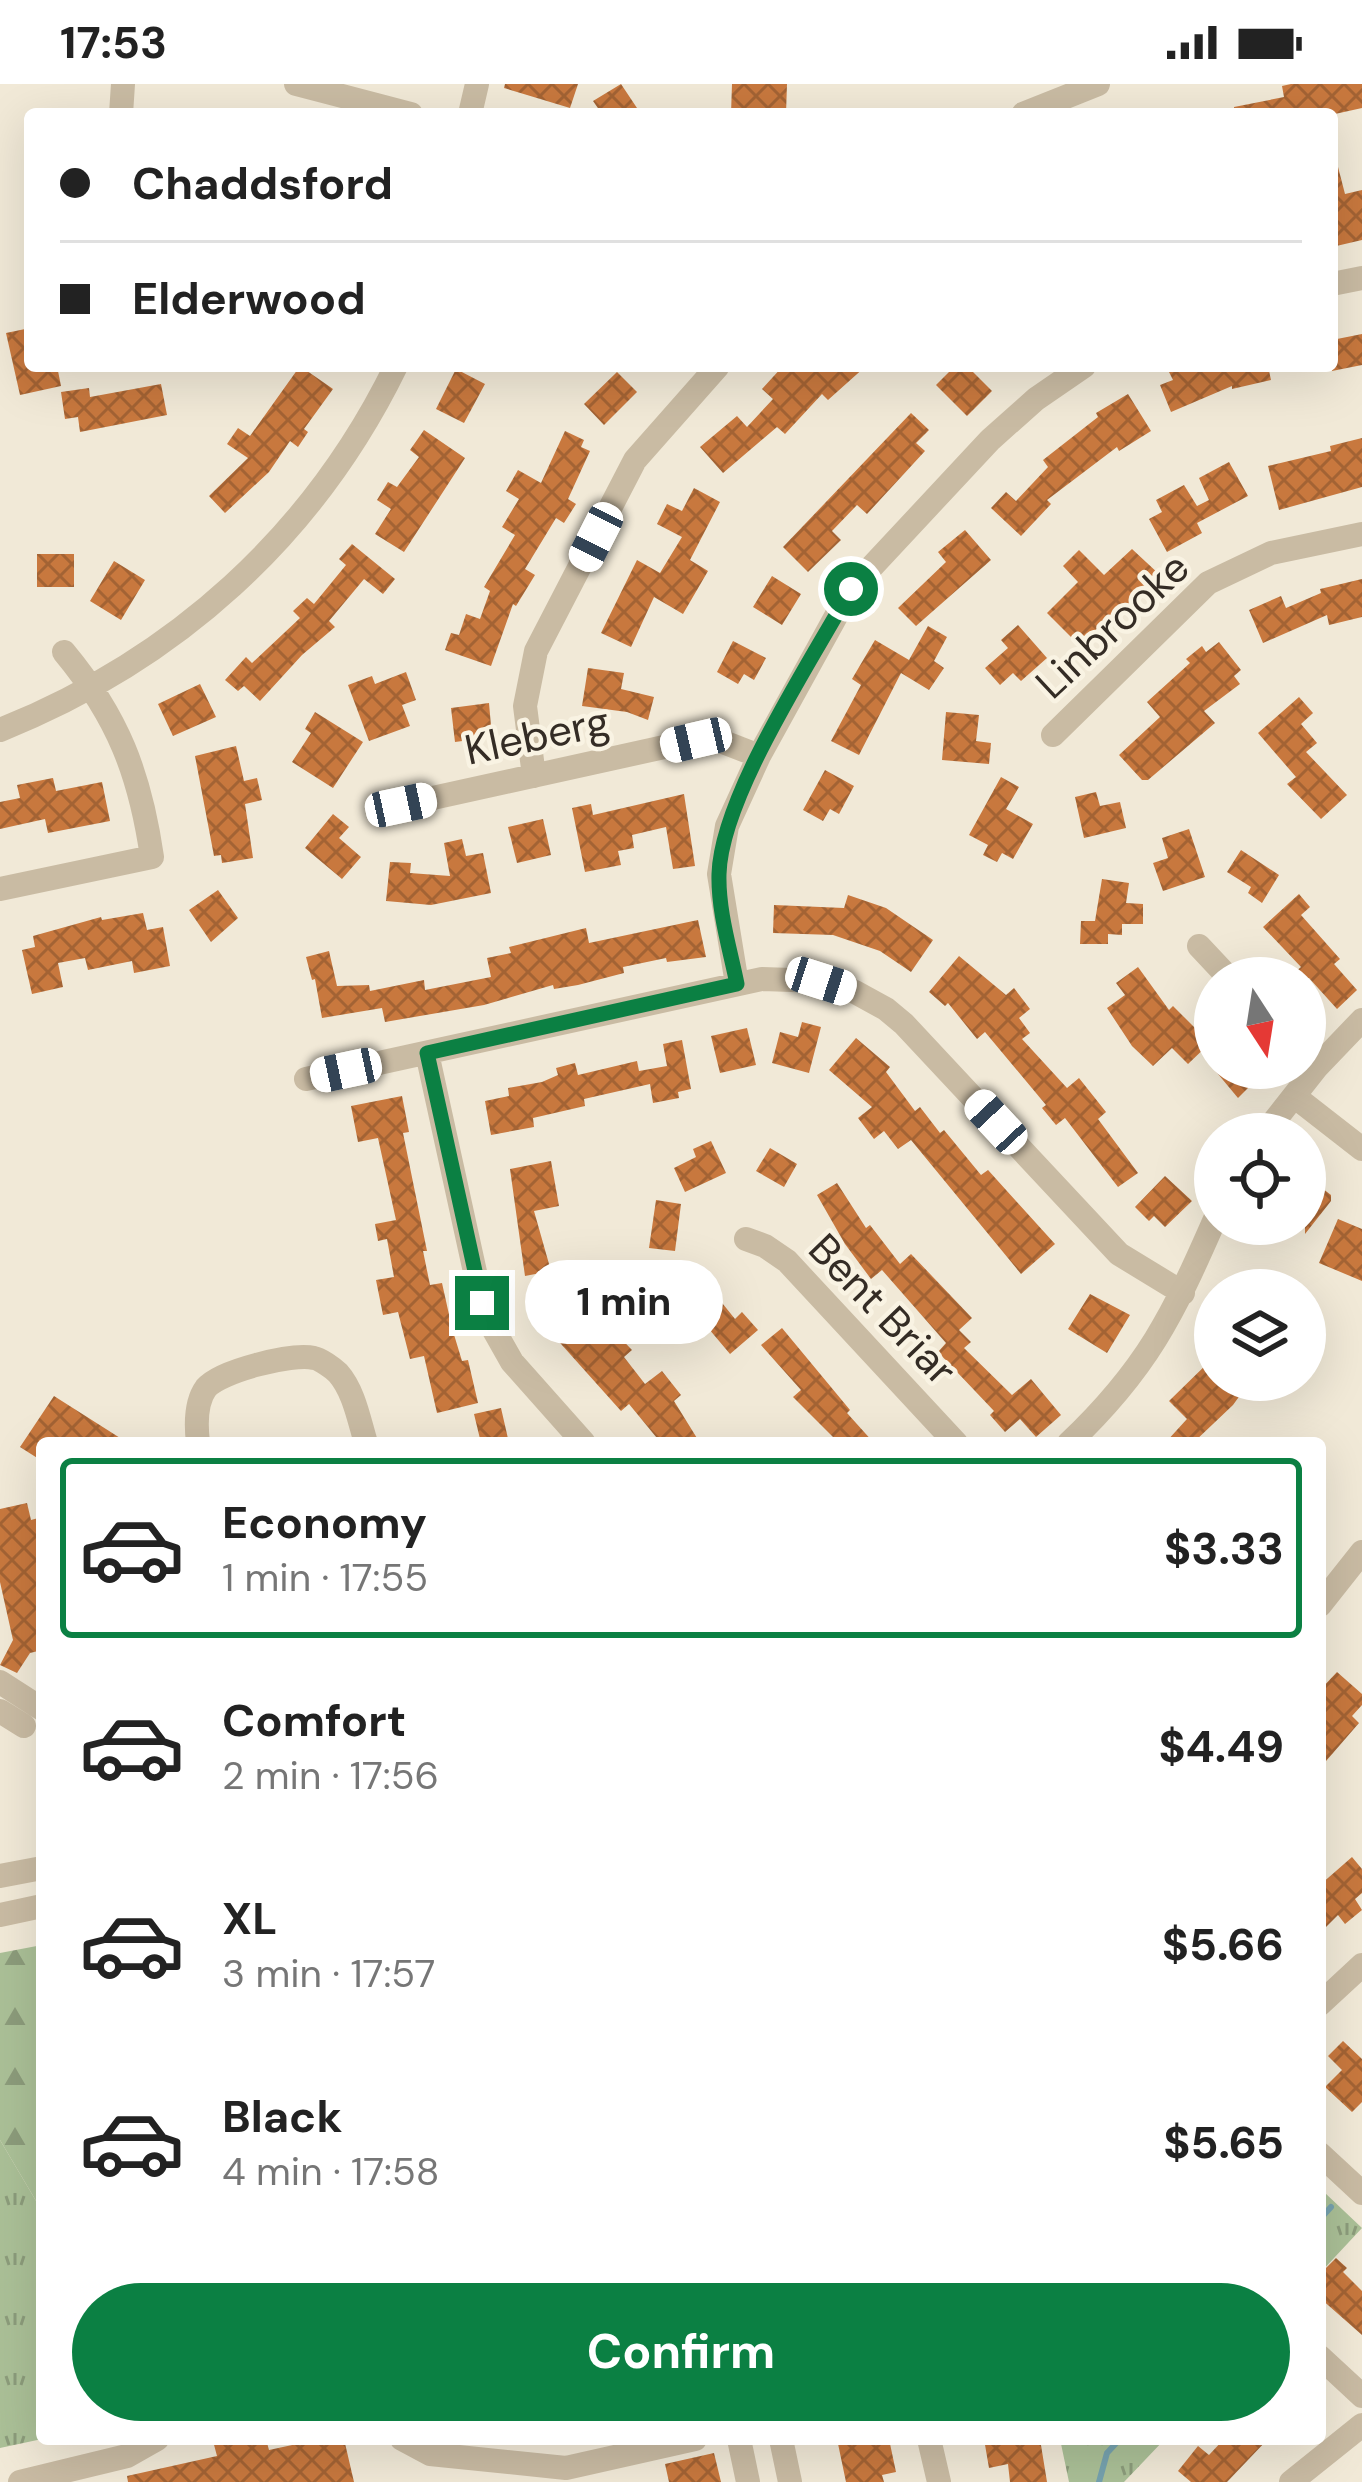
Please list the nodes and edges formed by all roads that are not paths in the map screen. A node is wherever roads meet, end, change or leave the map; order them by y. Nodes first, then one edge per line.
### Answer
1 (296, 84) edge
2 (1098, 84) edge
3 (388, 108) edge
4 (1038, 108) edge
5 (393, 372) edge
6 (713, 372) edge
7 (1075, 372) edge
8 (1362, 534) edge
9 (64, 652) dead end
10 (94, 688) junction
11 (0, 730) edge
12 (1053, 735) dead end
13 (759, 756) junction
14 (534, 776) junction
15 (401, 805) dead end
16 (0, 889) edge
17 (1198, 946) dead end
18 (1209, 957) edge
19 (737, 984) junction
20 (1362, 1020) edge
21 (1326, 1050) edge
22 (427, 1053) junction
23 (306, 1079) dead end
24 (1298, 1089) edge
25 (1294, 1096) junction
26 (1281, 1113) edge
27 (1362, 1149) edge
28 (746, 1239) dead end
29 (1204, 1245) edge
30 (1183, 1293) junction
31 (198, 1437) edge
32 (364, 1437) edge
33 (579, 1437) edge
34 (950, 1437) edge
35 (1076, 1437) edge
36 (1362, 1552) edge
37 (1326, 1597) edge
38 (0, 1682) edge
39 (0, 1711) edge
40 (33, 1717) edge
41 (36, 1869) edge
42 (0, 1876) edge
43 (36, 1907) edge
44 (0, 1915) edge
45 (1362, 1965) edge
46 (1326, 1999) edge
47 (1326, 2160) edge
48 (1362, 2193) edge
49 (1326, 2363) edge
50 (1362, 2396) edge
51 (1362, 2425) edge
52 (146, 2445) edge
53 (414, 2445) edge
54 (668, 2445) edge
55 (740, 2445) edge
56 (782, 2445) edge
57 (930, 2445) edge
58 (30, 2481) edge
59 (748, 2482) edge
60 (790, 2482) edge
61 (939, 2482) edge
62 (1292, 2482) edge

1 - 3 street
2 - 4 street
5 - 10 street
6 - 14 street
7 - 13 street
8 - 12 street, Linbrooke
9 - 10 street
10 - 11 street
10 - 16 street
13 - 14 street, Kleberg
13 - 19 street
14 - 15 street, Kleberg
17 - 18 street
19 - 22 street
19 - 30 street
20 - 21 street
22 - 23 street
22 - 33 street
24 - 25 street
25 - 26 street
25 - 27 street
28 - 34 street, Bent Briar
29 - 30 street
30 - 35 street
31 - 32 street
36 - 37 street
38 - 40 street
39 - 40 street
41 - 42 street
43 - 44 street
45 - 46 street
47 - 48 street
49 - 50 street
51 - 62 street
52 - 58 street
53 - 54 street
55 - 59 street
56 - 60 street
57 - 61 street

